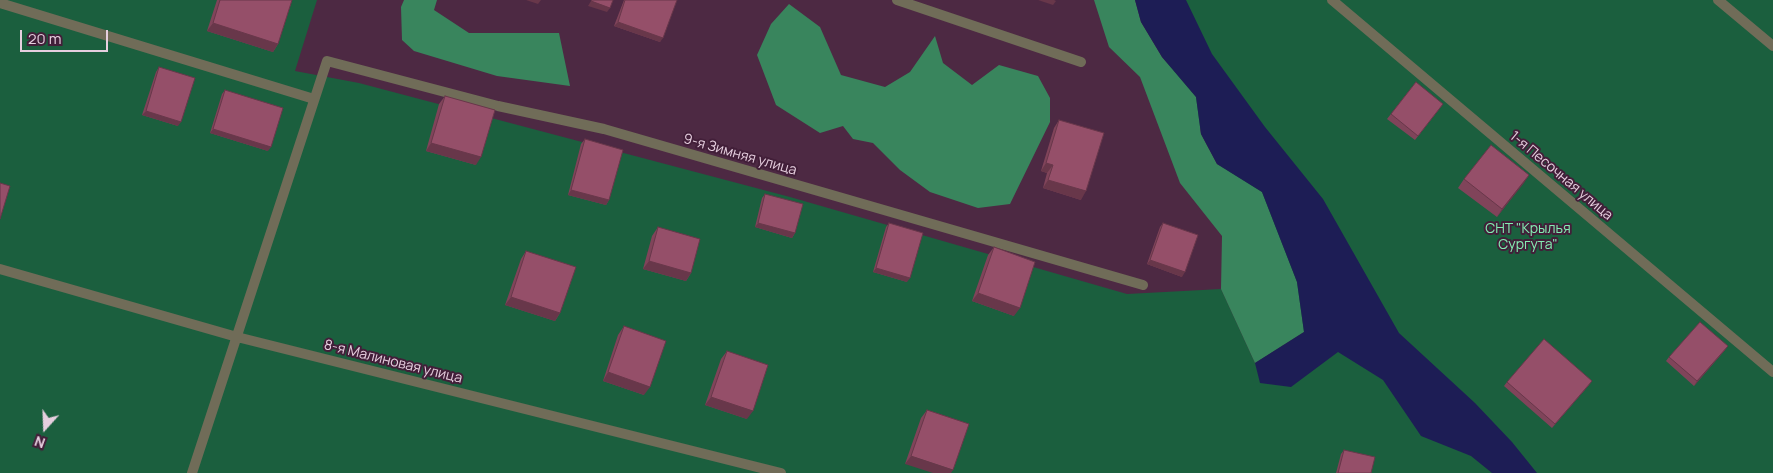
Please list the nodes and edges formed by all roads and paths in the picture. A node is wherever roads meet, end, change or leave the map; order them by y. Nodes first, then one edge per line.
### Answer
1 (897, 0) edge
2 (1332, 0) edge
3 (1718, 0) edge
4 (0, 3) edge
5 (1773, 46) edge
6 (1081, 62) dead end
7 (314, 99) junction
8 (0, 269) edge
9 (1143, 285) dead end
10 (237, 337) junction
11 (1773, 372) edge
12 (192, 473) edge
13 (781, 473) edge

1 - 6 street
2 - 11 street, 1-я Песочная улица
3 - 5 street
4 - 7 street
7 - 9 street, 9-я Зимняя улица
7 - 10 street
8 - 10 street, 8-я Малиновая улица
10 - 12 street
10 - 13 street, 8-я Малиновая улица

